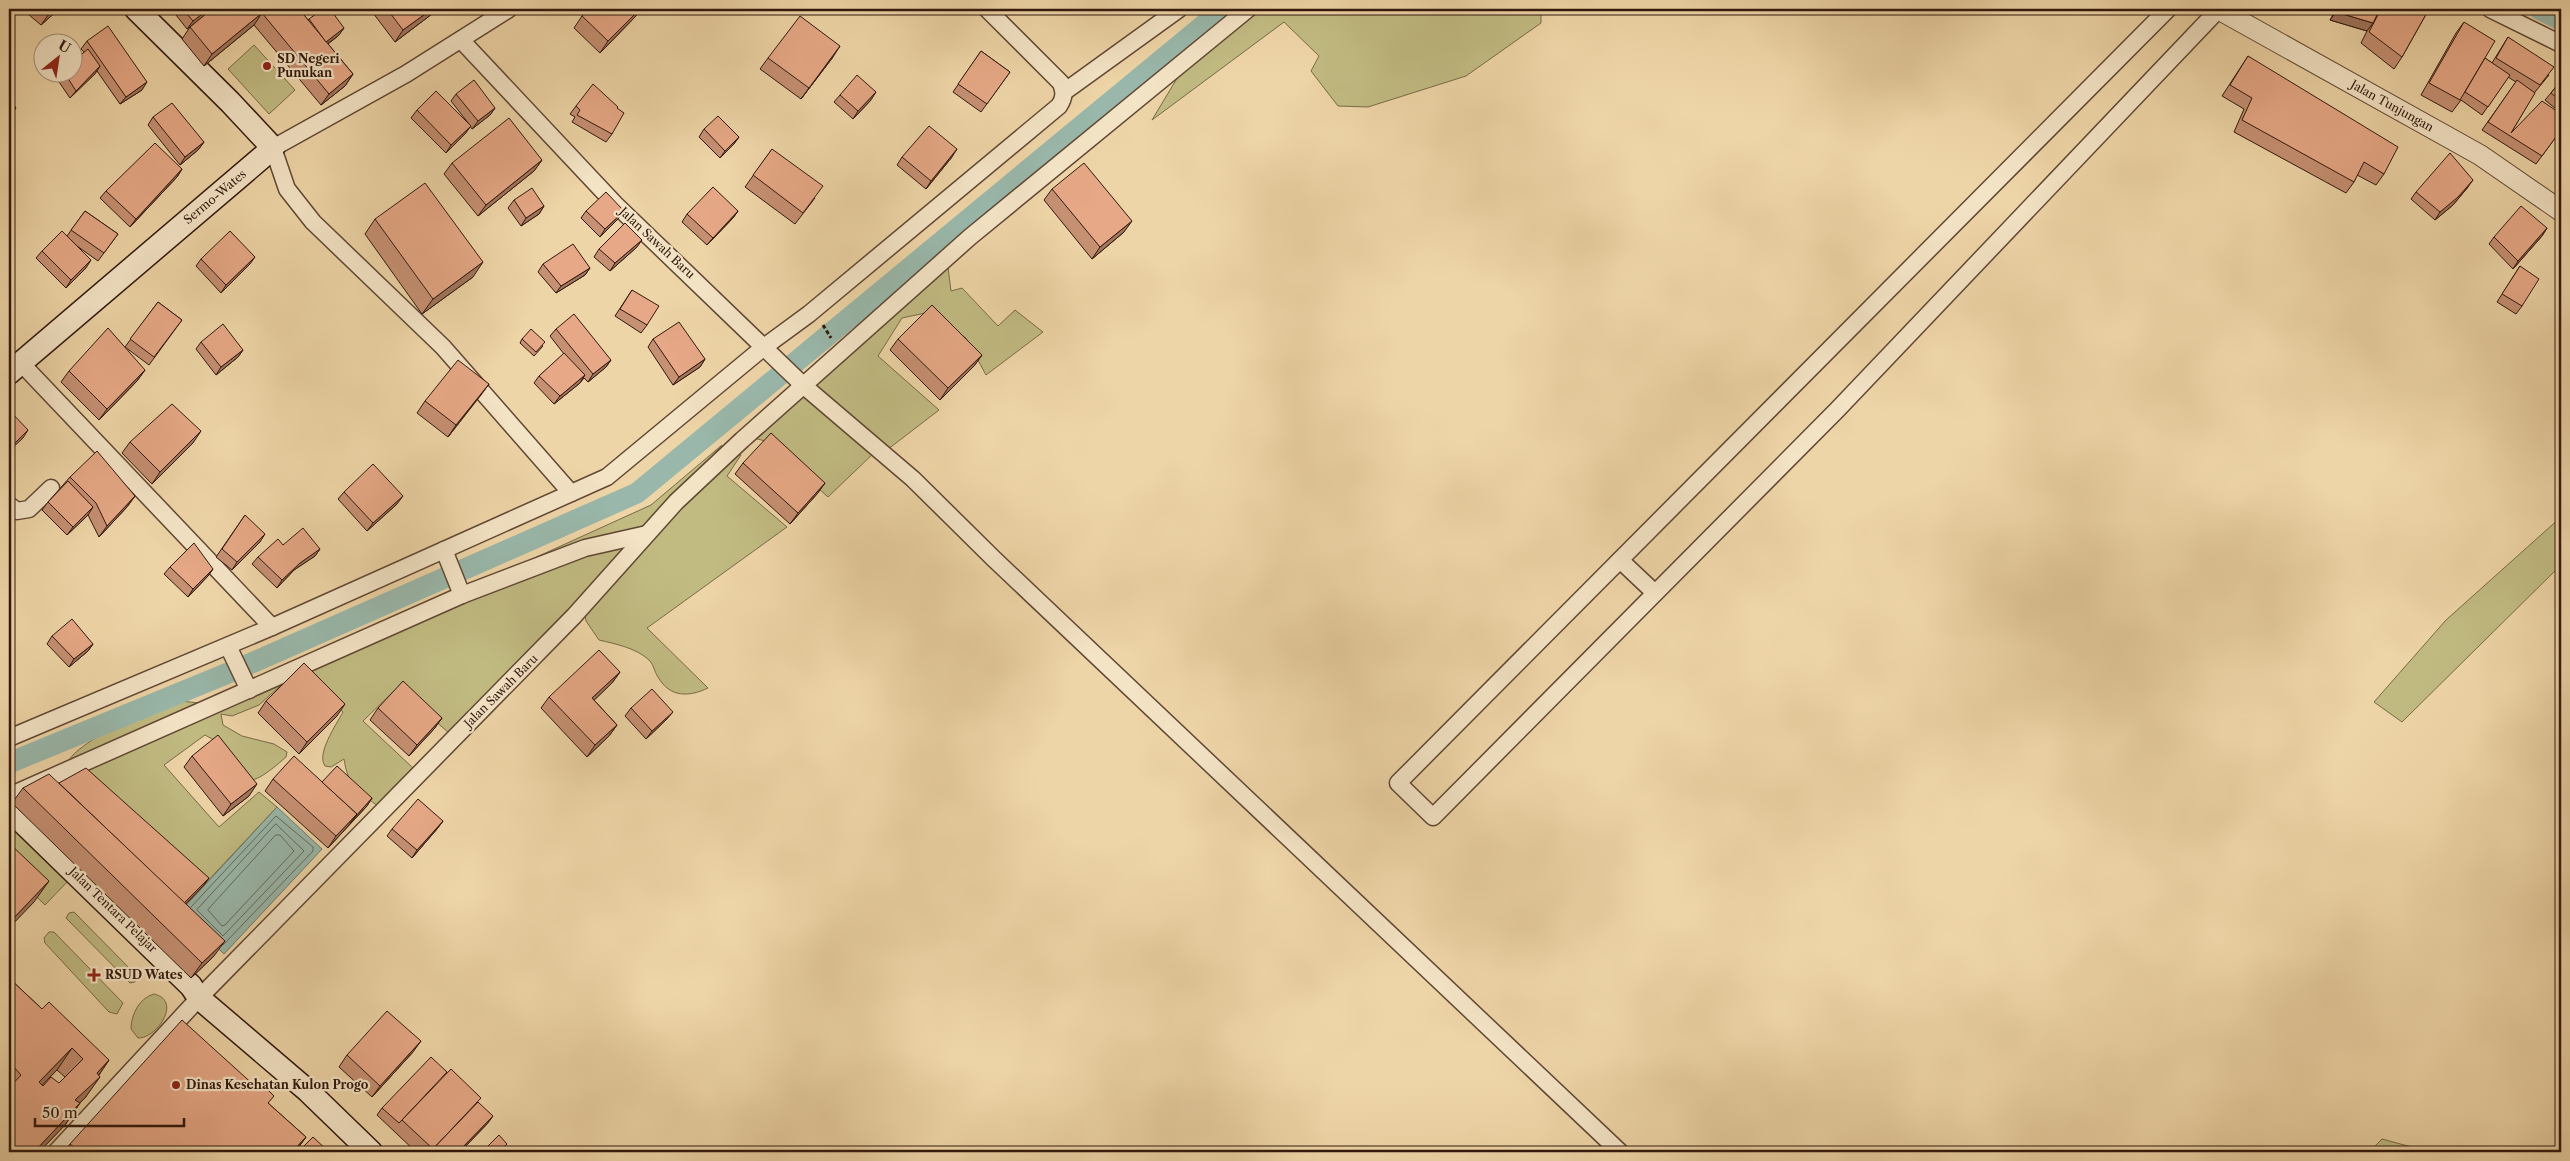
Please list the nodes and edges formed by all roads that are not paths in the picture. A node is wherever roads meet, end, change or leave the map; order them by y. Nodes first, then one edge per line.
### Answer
1 (136, 9) edge
2 (509, 9) edge
3 (987, 9) edge
4 (1179, 9) edge
5 (1248, 9) edge
6 (2168, 9) edge
7 (2218, 9) edge
8 (2490, 9) edge
9 (461, 40) junction
10 (2561, 44) edge
11 (1064, 92) junction
12 (273, 148) junction
13 (2561, 211) edge
14 (768, 351) junction
15 (15, 368) edge
16 (799, 381) junction
17 (51, 488) dead end
18 (571, 493) junction
19 (9, 505) edge
20 (647, 534) junction
21 (445, 554) junction
22 (1620, 560) junction
23 (460, 590) junction
24 (1655, 593) junction
25 (272, 627) junction
26 (231, 652) junction
27 (246, 685) junction
28 (9, 738) edge
29 (9, 796) edge
30 (9, 809) edge
31 (199, 998) junction
32 (56, 1152) edge
33 (371, 1152) edge
34 (1620, 1152) edge

1 - 12 main road
2 - 9 street
3 - 11 street
4 - 11 street
5 - 16 street
6 - 22 street
7 - 13 street, Jalan Tunjungan
7 - 24 street
8 - 10 street
9 - 12 street
9 - 14 street, Jalan Sawah Baru
11 - 14 street
12 - 15 main road, Sermo-Wates
12 - 18 street
14 - 16 street, Jalan Sawah Baru
14 - 18 street
15 - 25 street
16 - 20 street, Jalan Sawah Baru
16 - 34 street
17 - 19 street
18 - 21 street
20 - 23 street
20 - 31 street, Jalan Sawah Baru
21 - 23 street
21 - 25 street
22 - 24 street
22 - 24 street
23 - 27 street
25 - 26 street
26 - 27 street
26 - 28 street
27 - 29 street
30 - 31 main road, Jalan Tentara Pelajar
31 - 32 street, Jalan Sawah Baru
31 - 33 main road, Jalan Tentara Pelajar

